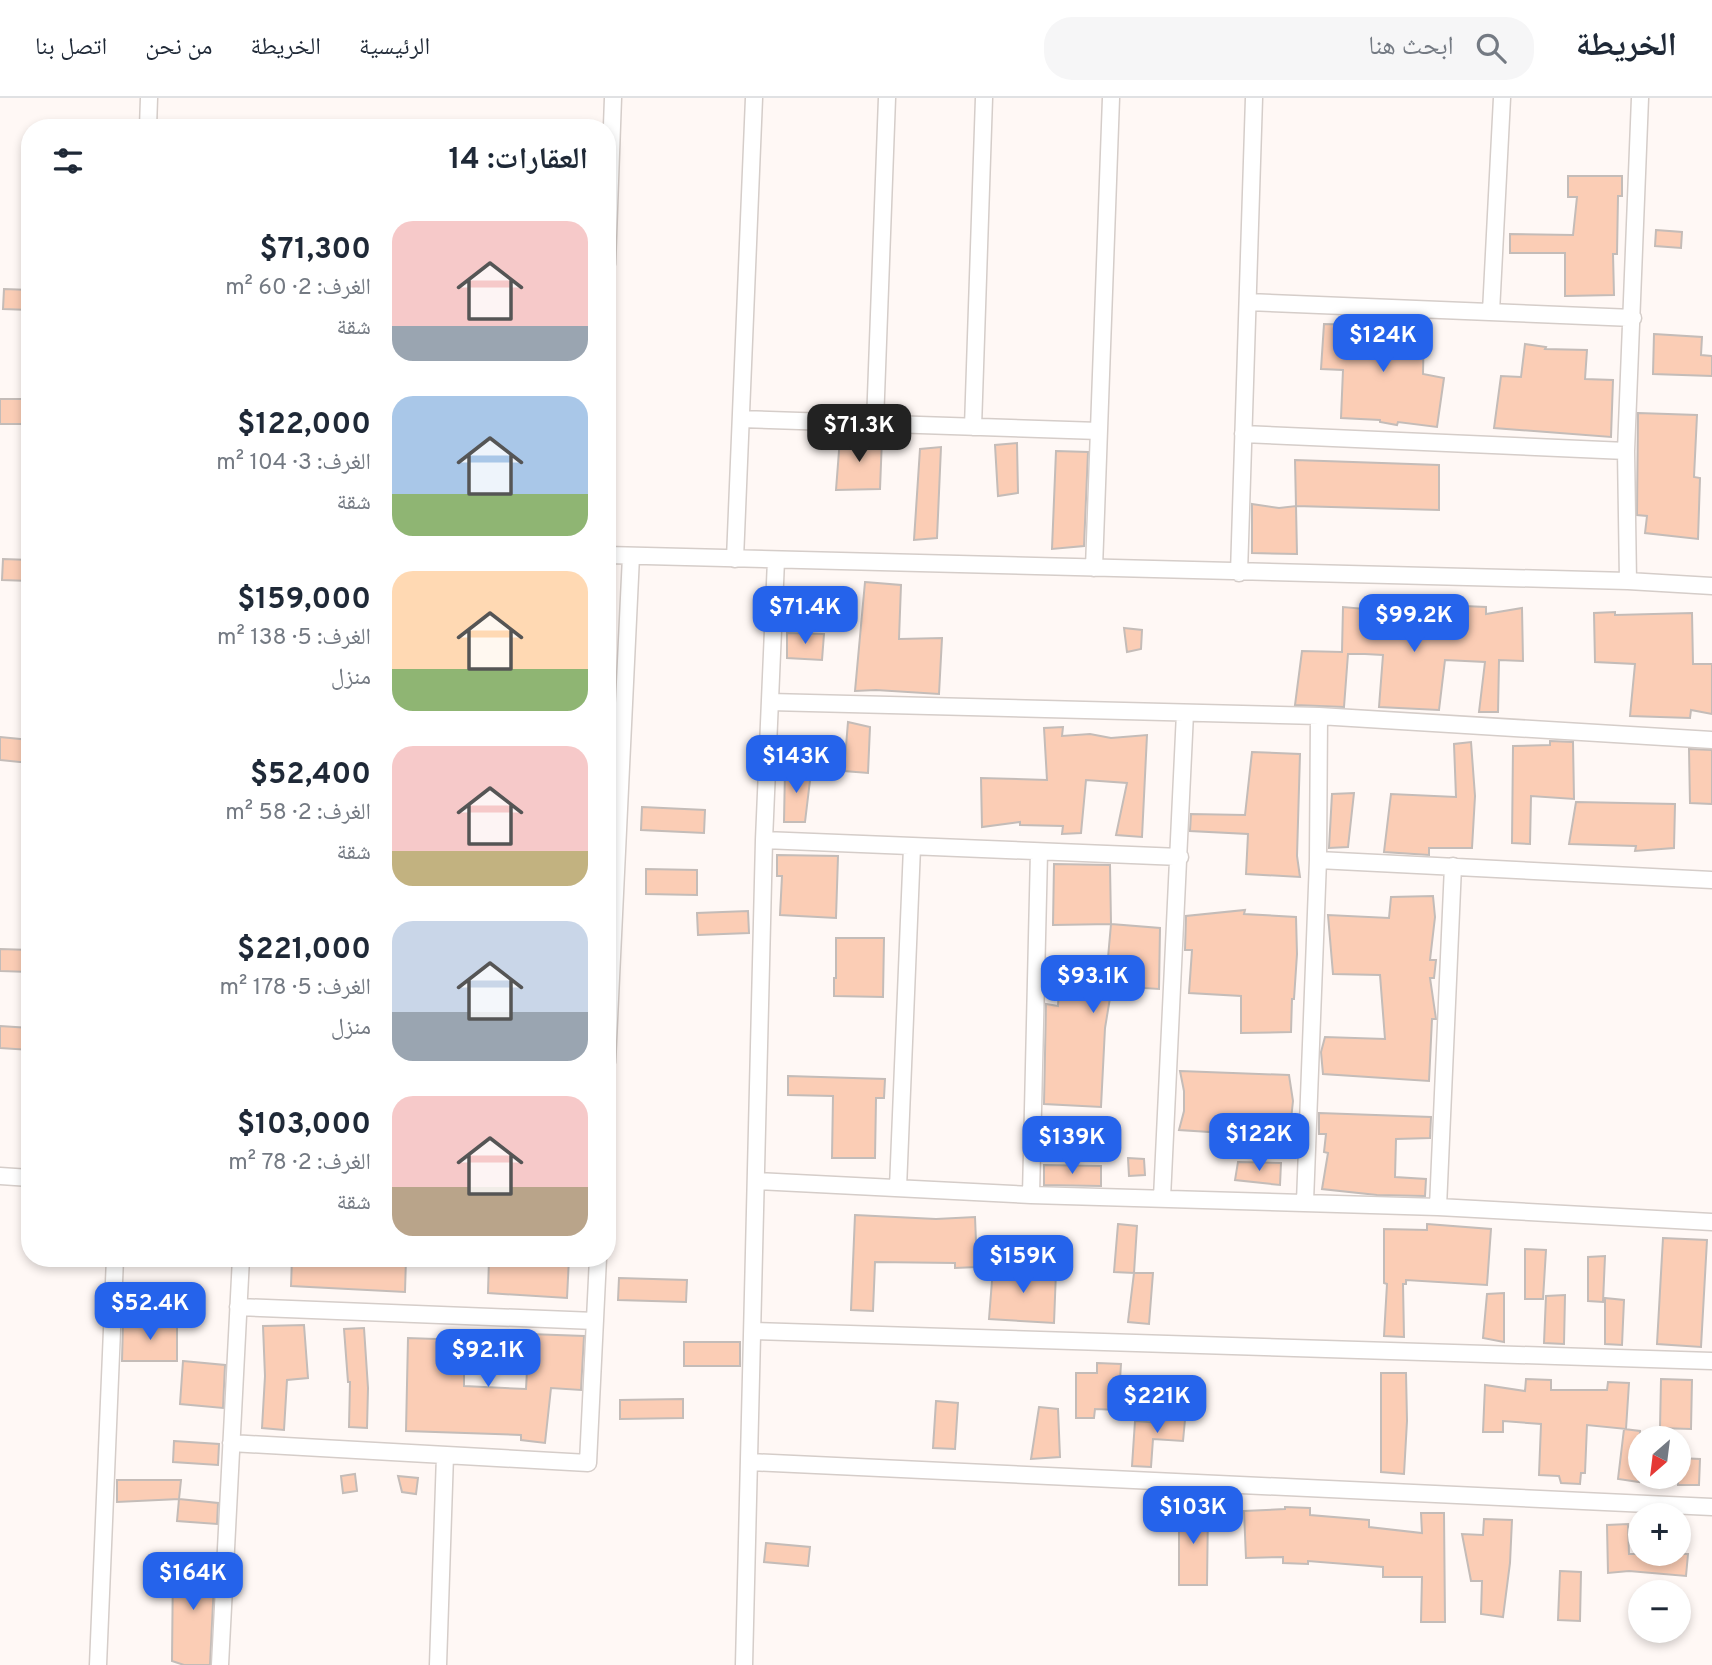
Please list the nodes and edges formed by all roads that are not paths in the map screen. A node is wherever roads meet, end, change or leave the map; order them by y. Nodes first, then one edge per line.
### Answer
1 (149, 98) edge
2 (613, 98) edge
3 (754, 98) edge
4 (887, 98) edge
5 (984, 98) edge
6 (1111, 98) edge
7 (1254, 98) edge
8 (1502, 98) edge
9 (1640, 98) edge
10 (148, 119) edge
11 (612, 119) edge
12 (1248, 302) junction
13 (1491, 312) junction
14 (1633, 318) junction
15 (741, 419) junction
16 (876, 424) junction
17 (973, 426) junction
18 (1099, 430) junction
19 (1244, 434) junction
20 (1626, 451) junction
21 (616, 555) edge
22 (631, 556) junction
23 (736, 559) junction
24 (776, 560) junction
25 (1094, 568) junction
26 (1239, 573) junction
27 (1628, 581) junction
28 (1712, 586) edge
29 (616, 701) edge
30 (624, 701) junction
31 (770, 702) junction
32 (1185, 713) junction
33 (1319, 716) junction
34 (1712, 740) edge
35 (764, 840) junction
36 (912, 847) junction
37 (1039, 852) junction
38 (1180, 857) junction
39 (1318, 860) junction
40 (1453, 866) junction
41 (616, 871) edge
42 (1712, 880) edge
43 (0, 1176) edge
44 (21, 1177) edge
45 (758, 1181) junction
46 (898, 1188) junction
47 (1031, 1195) junction
48 (1162, 1198) junction
49 (1305, 1202) junction
50 (1438, 1207) junction
51 (1712, 1222) edge
52 (115, 1267) edge
53 (240, 1267) edge
54 (598, 1267) edge
55 (238, 1307) junction
56 (595, 1321) junction
57 (754, 1331) junction
58 (1712, 1361) edge
59 (231, 1443) junction
60 (445, 1455) junction
61 (750, 1462) junction
62 (1712, 1507) edge
63 (98, 1665) edge
64 (220, 1665) edge
65 (438, 1665) edge
66 (744, 1665) edge

1 - 10 street
2 - 11 street
3 - 15 street
4 - 16 street
5 - 17 street
6 - 18 street
7 - 12 street
8 - 13 street
9 - 14 street
12 - 13 street
12 - 19 street
13 - 14 street
14 - 20 street
15 - 16 street
15 - 23 street
16 - 17 street
17 - 18 street
18 - 25 street
19 - 20 street
19 - 26 street
20 - 27 street
21 - 22 street
22 - 23 street
22 - 30 street
23 - 24 street
24 - 25 street
24 - 31 street
25 - 26 street
26 - 27 street
27 - 28 street
29 - 30 street
30 - 41 street
31 - 32 street
31 - 35 street
32 - 33 street
32 - 38 street
33 - 34 street
33 - 39 street
35 - 36 street
35 - 45 street
36 - 37 street
36 - 46 street
37 - 38 street
37 - 47 street
38 - 48 street
39 - 40 street
39 - 49 street
40 - 42 street
40 - 50 street
43 - 44 street
45 - 46 street
45 - 57 street
46 - 47 street
47 - 48 street
48 - 49 street
49 - 50 street
50 - 51 street
52 - 63 street
53 - 55 street
54 - 56 street
55 - 56 street
55 - 59 street
56 - 60 street
57 - 58 street
57 - 61 street
59 - 60 street
59 - 64 street
60 - 65 street
61 - 62 street
61 - 66 street

